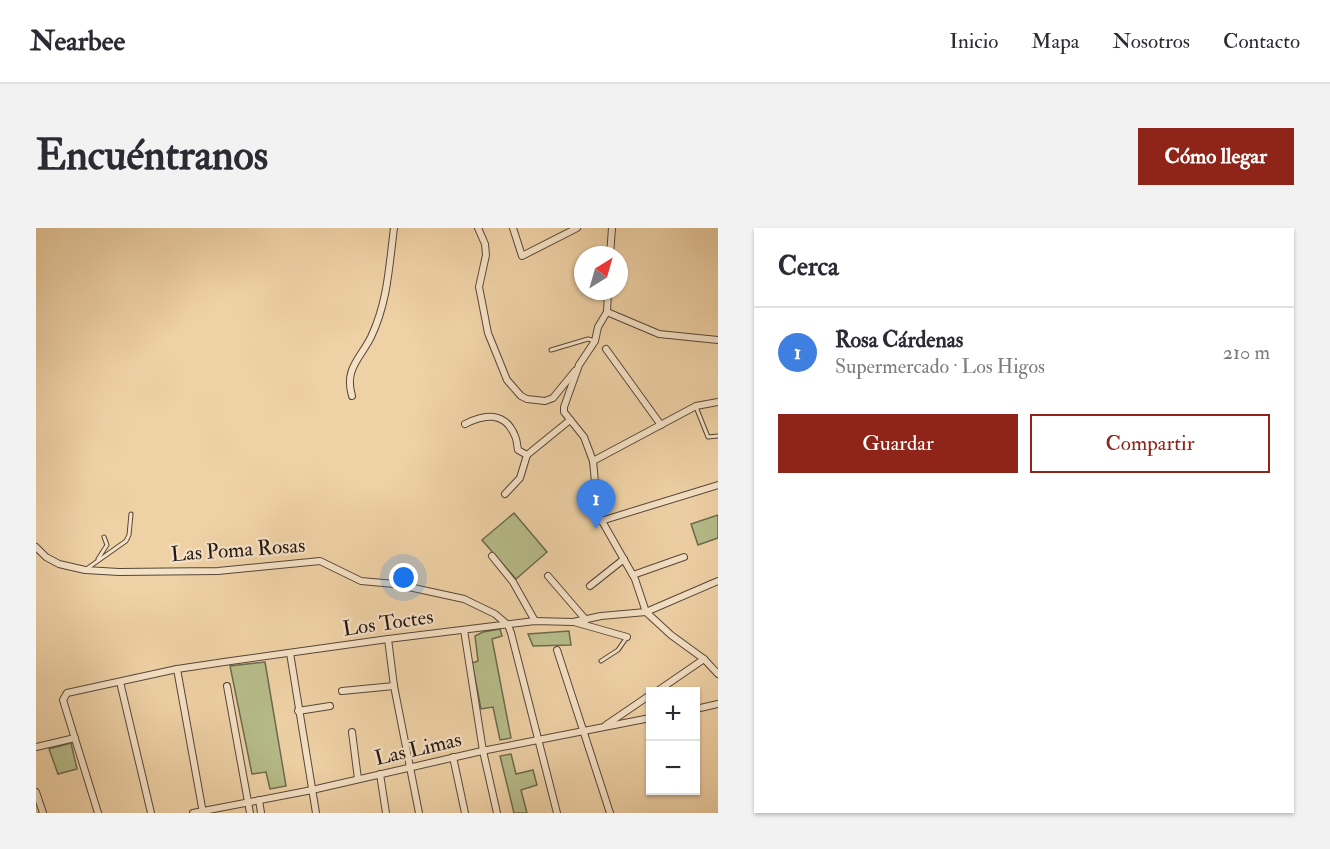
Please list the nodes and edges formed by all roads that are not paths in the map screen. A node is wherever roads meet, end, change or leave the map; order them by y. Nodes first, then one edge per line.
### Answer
1 (394, 228) edge
2 (478, 228) edge
3 (513, 228) edge
4 (577, 228) edge
5 (612, 228) edge
6 (611, 246) edge
7 (608, 300) edge
8 (607, 312) junction
9 (718, 340) edge
10 (595, 341) junction
11 (551, 350) dead end
12 (606, 350) dead end
13 (579, 365) junction
14 (352, 396) dead end
15 (718, 402) edge
16 (696, 406) junction
17 (570, 420) junction
18 (465, 424) dead end
19 (661, 425) junction
20 (718, 436) edge
21 (527, 455) junction
22 (593, 461) junction
23 (718, 485) edge
24 (505, 494) dead end
25 (131, 514) dead end
26 (601, 521) junction
27 (104, 537) dead end
28 (36, 547) edge
29 (492, 556) dead end
30 (684, 557) dead end
31 (98, 559) junction
32 (624, 559) junction
33 (85, 570) junction
34 (633, 575) junction
35 (548, 576) dead end
36 (718, 581) edge
37 (590, 586) dead end
38 (646, 612) junction
39 (586, 620) junction
40 (535, 621) junction
41 (573, 622) junction
42 (508, 625) junction
43 (464, 630) junction
44 (627, 638) joint
45 (388, 639) junction
46 (557, 650) dead end
47 (290, 653) junction
48 (704, 659) junction
49 (601, 661) dead end
50 (177, 669) junction
51 (718, 674) edge
52 (120, 682) junction
53 (228, 686) dead end
54 (394, 686) junction
55 (663, 687) edge
56 (342, 691) dead end
57 (646, 698) edge
58 (718, 704) edge
59 (330, 706) dead end
60 (700, 708) edge
61 (298, 711) junction
62 (646, 719) edge
63 (603, 727) junction
64 (585, 731) junction
65 (352, 732) dead end
66 (75, 738) junction
67 (539, 741) junction
68 (36, 747) edge
69 (483, 751) junction
70 (453, 757) junction
71 (409, 766) junction
72 (380, 774) junction
73 (358, 779) junction
74 (312, 790) junction
75 (36, 792) edge
76 (259, 800) junction
77 (248, 802) junction
78 (203, 812) edge
79 (42, 813) edge
80 (98, 813) edge
81 (151, 813) edge
82 (193, 813) edge
83 (250, 813) edge
84 (261, 813) edge
85 (316, 813) edge
86 (386, 813) edge
87 (418, 813) edge
88 (465, 813) edge
89 (497, 813) edge
90 (557, 813) edge
91 (610, 813) edge

1 - 14 street
2 - 13 street
3 - 4 street
5 - 6 street
7 - 8 street
8 - 9 street
8 - 10 street
10 - 11 lane
10 - 13 street
12 - 19 street
13 - 17 street
15 - 16 street
16 - 19 street
16 - 20 lane
17 - 21 street
17 - 22 street
18 - 21 street
19 - 22 street
21 - 24 street
22 - 26 street
23 - 26 street
25 - 31 lane
26 - 32 street
27 - 31 lane
28 - 33 street, Las Poma Rosas
29 - 40 street
30 - 34 street
31 - 33 lane
32 - 34 street
32 - 37 street
33 - 42 street, Las Poma Rosas
34 - 38 street
35 - 39 street
36 - 38 street, Los Toctes
38 - 39 street, Los Toctes
38 - 48 street
39 - 41 street, Los Toctes
40 - 41 street, Los Toctes
40 - 42 street, Los Toctes
41 - 44 street
42 - 43 street, Los Toctes
42 - 67 street
43 - 45 street, Los Toctes
43 - 69 street
44 - 49 lane
45 - 47 street, Los Toctes
45 - 54 street
46 - 64 street
47 - 50 street, Los Toctes
47 - 61 street
48 - 51 street
48 - 55 street
50 - 52 street, Los Toctes
50 - 78 street
52 - 66 street, Los Toctes
52 - 81 street
53 - 77 street
54 - 56 street
54 - 71 street
57 - 63 street
58 - 60 street
59 - 61 street
61 - 74 street
62 - 63 street, Las Limas
63 - 64 street, Las Limas
64 - 67 street, Las Limas
64 - 91 street
65 - 73 street
66 - 68 street
66 - 80 street
67 - 69 street, Las Limas
67 - 90 street
69 - 70 street, Las Limas
69 - 89 street
70 - 71 street, Las Limas
70 - 88 street
71 - 72 street, Las Limas
71 - 87 street
72 - 73 street, Las Limas
72 - 86 street
73 - 74 street, Las Limas
74 - 76 street, Las Limas
74 - 85 street
75 - 79 street
76 - 77 street, Las Limas
76 - 84 street
77 - 78 street, Las Limas
77 - 83 street
78 - 82 street, Las Limas

